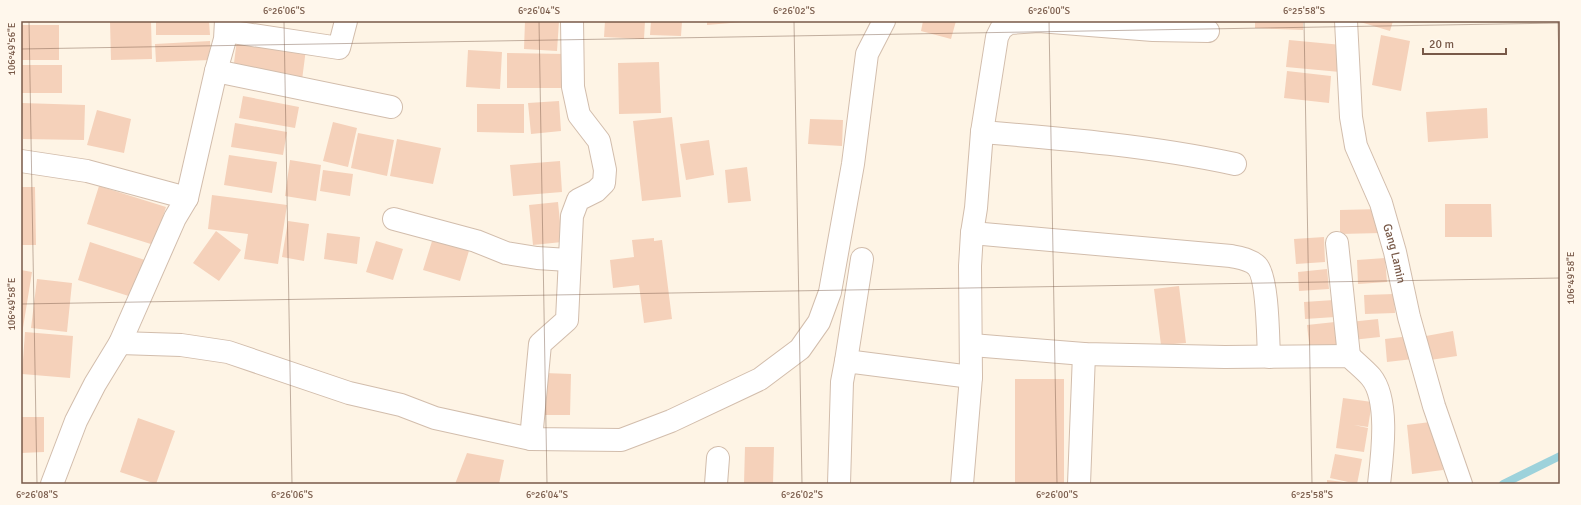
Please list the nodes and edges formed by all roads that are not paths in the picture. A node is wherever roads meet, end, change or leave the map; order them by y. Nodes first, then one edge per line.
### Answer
1 (346, 21) edge
2 (572, 21) edge
3 (884, 21) edge
4 (1346, 21) edge
5 (226, 26) edge
6 (1208, 31) dead end
7 (216, 71) junction
8 (391, 107) dead end
9 (982, 132) junction
10 (21, 161) edge
11 (1235, 164) dead end
12 (187, 198) junction
13 (394, 219) dead end
14 (972, 233) junction
15 (1337, 243) dead end
16 (862, 259) dead end
17 (568, 260) junction
18 (120, 343) junction
19 (972, 345) junction
20 (1084, 354) junction
21 (1349, 356) junction
22 (1269, 357) junction
23 (846, 361) junction
24 (971, 377) junction
25 (531, 439) junction
26 (718, 458) dead end
27 (52, 484) edge
28 (716, 484) edge
29 (838, 484) edge
30 (962, 484) edge
31 (1079, 484) edge
32 (1379, 484) edge
33 (1461, 484) edge

1 - 5 street
2 - 17 street
3 - 25 street
4 - 33 street, Gang Lamin
5 - 7 street
6 - 9 street
7 - 8 street
7 - 12 street
9 - 11 street
9 - 14 street
10 - 12 street
12 - 18 street
13 - 17 street
14 - 19 street
14 - 22 street
15 - 21 street
16 - 23 street
17 - 25 street
18 - 25 street
18 - 27 street
19 - 20 street
19 - 24 street
20 - 22 street
20 - 31 street
21 - 22 street
21 - 32 street
23 - 24 street
23 - 29 street
24 - 30 street
26 - 28 street

